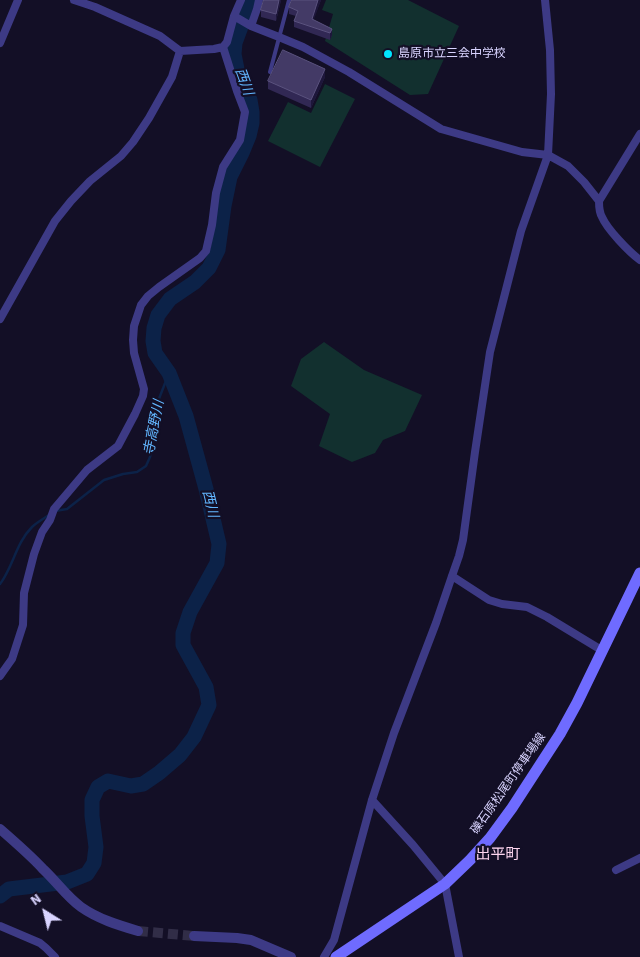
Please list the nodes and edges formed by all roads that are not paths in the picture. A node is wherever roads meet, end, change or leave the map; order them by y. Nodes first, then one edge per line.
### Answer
1 (18, 0) edge
2 (74, 0) edge
3 (241, 0) edge
4 (259, 0) edge
5 (289, 0) edge
6 (545, 0) edge
7 (236, 17) junction
8 (249, 25) junction
9 (279, 36) junction
10 (0, 43) edge
11 (224, 47) junction
12 (180, 51) junction
13 (270, 72) edge
14 (640, 134) edge
15 (548, 155) junction
16 (599, 201) junction
17 (640, 260) edge
18 (0, 319) edge
19 (640, 573) edge
20 (452, 576) junction
21 (603, 651) junction
22 (0, 676) edge
23 (372, 800) junction
24 (0, 829) edge
25 (640, 858) edge
26 (616, 870) dead end
27 (445, 884) junction
28 (0, 926) edge
29 (138, 931) tunnel mouth
30 (194, 936) tunnel mouth
31 (55, 957) edge
32 (291, 957) edge
33 (324, 957) edge
34 (336, 957) edge
35 (459, 957) edge

1 - 10 street
2 - 12 street
3 - 7 street
4 - 8 street
5 - 9 lane
6 - 15 street
7 - 8 street
7 - 11 street
8 - 9 street
9 - 13 lane
9 - 15 street
11 - 12 street
11 - 22 street
12 - 18 street
14 - 16 street
15 - 16 street
15 - 20 street
16 - 17 street
19 - 21 main road, 礫石原松尾町停車場線
20 - 21 street
20 - 23 street
21 - 27 main road, 礫石原松尾町停車場線
23 - 27 street
23 - 33 street
24 - 29 street
25 - 26 street
27 - 34 main road, 礫石原松尾町停車場線
27 - 35 street
28 - 31 street
30 - 32 street

